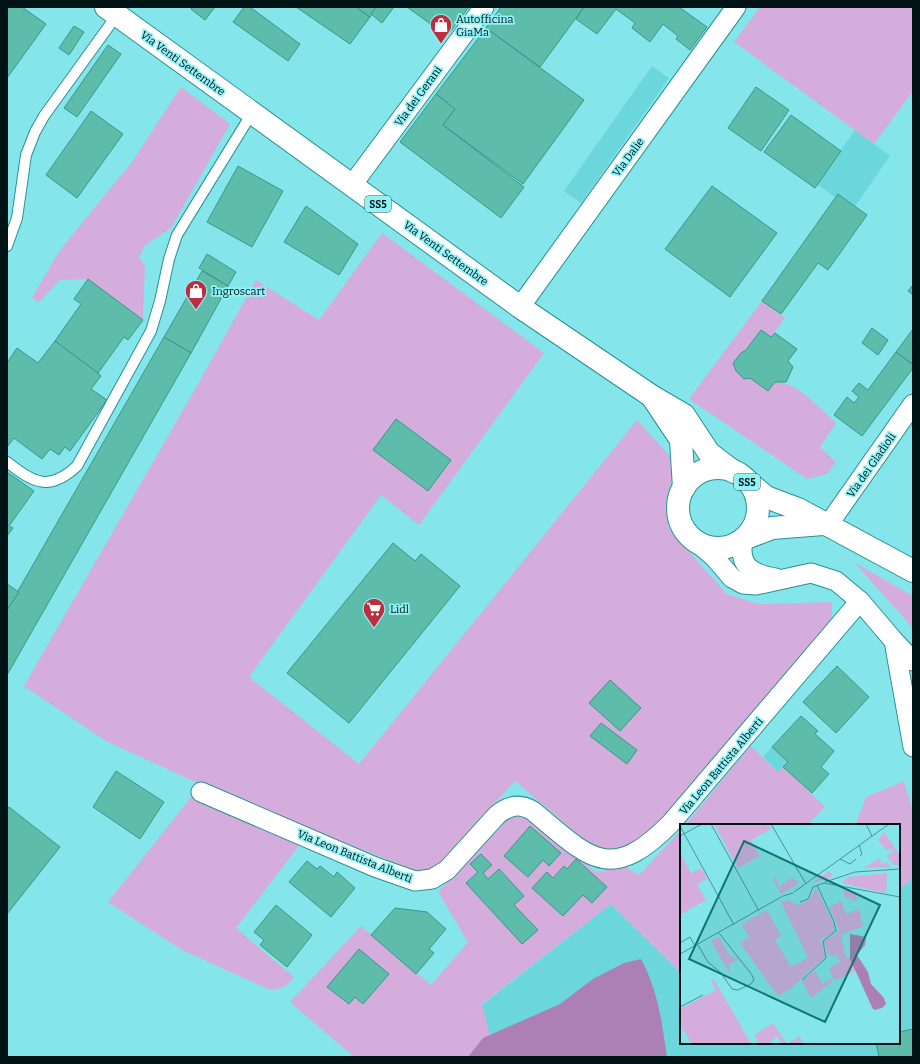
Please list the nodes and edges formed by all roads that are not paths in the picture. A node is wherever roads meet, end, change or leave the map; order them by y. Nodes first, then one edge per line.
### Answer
1 (484, 7) edge
2 (736, 7) edge
3 (111, 11) edge
4 (252, 113) junction
5 (352, 185) junction
6 (7, 246) edge
7 (520, 307) junction
8 (652, 397) junction
9 (913, 404) edge
10 (7, 462) edge
11 (739, 475) junction
12 (684, 488) junction
13 (826, 525) junction
14 (744, 539) junction
15 (696, 542) junction
16 (913, 571) edge
17 (781, 579) junction
18 (860, 601) junction
19 (894, 641) junction
20 (913, 661) edge
21 (913, 747) edge
22 (201, 792) dead end

1 - 5 street, Via dei Gerani
2 - 7 street, Via Dalie
3 - 4 main road, Via Venti Settembre / SS5
3 - 6 lane
4 - 5 main road, Via Venti Settembre / SS5
4 - 10 lane
5 - 7 main road, Via Venti Settembre / SS5
7 - 8 main road, Via Venti Settembre / SS5
8 - 11 main road, Via Venti Settembre / SS5
8 - 12 main road, Via Venti Settembre / SS5
9 - 13 street, Via dei Gladioli
11 - 12 main road, SS5
11 - 13 main road, Via Venti Settembre / SS5
11 - 14 main road, Via Venti Settembre / SS5
12 - 15 main road, Via Venti Settembre / SS5
13 - 14 main road, Via Venti Settembre / SS5
13 - 16 main road, Via Venti Settembre / SS5
14 - 15 main road, Via Venti Settembre / SS5
14 - 17 street
15 - 17 street
17 - 18 street
18 - 19 street
18 - 22 street, Via Leon Battista Alberti
19 - 20 street
19 - 21 street

